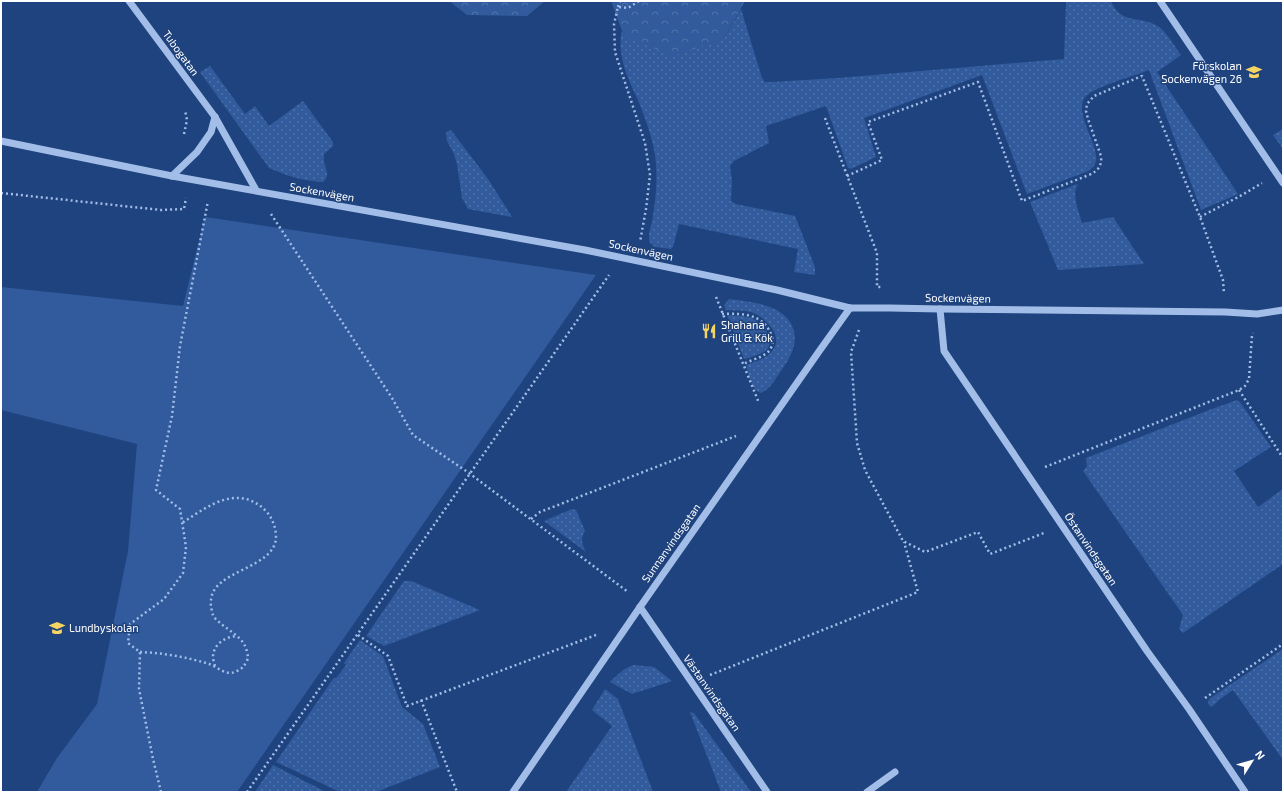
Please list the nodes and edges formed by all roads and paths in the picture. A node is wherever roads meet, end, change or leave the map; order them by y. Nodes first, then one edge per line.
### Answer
1 (130, 1) edge
2 (620, 1) edge
3 (639, 1) edge
4 (1160, 1) edge
5 (618, 7) junction
6 (185, 107) dead end
7 (215, 117) junction
8 (826, 118) dead end
9 (182, 138) dead end
10 (1, 141) edge
11 (1278, 174) junction
12 (172, 176) junction
13 (847, 176) junction
14 (1283, 183) edge
15 (256, 190) junction
16 (1, 193) edge
17 (186, 195) dead end
18 (208, 198) dead end
19 (1200, 217) junction
20 (639, 246) dead end
21 (612, 271) dead end
22 (714, 293) dead end
23 (850, 308) junction
24 (890, 308) junction
25 (940, 309) junction
26 (1283, 310) edge
27 (1225, 312) junction
28 (722, 314) junction
29 (1257, 314) junction
30 (860, 328) dead end
31 (743, 364) junction
32 (1239, 390) junction
33 (761, 408) dead end
34 (740, 437) dead end
35 (1283, 458) edge
36 (469, 473) junction
37 (1028, 476) junction
38 (531, 520) junction
39 (182, 523) junction
40 (1060, 523) junction
41 (904, 541) junction
42 (628, 593) dead end
43 (640, 607) junction
44 (603, 633) dead end
45 (358, 635) junction
46 (237, 636) junction
47 (1283, 644) edge
48 (140, 652) junction
49 (215, 666) junction
50 (704, 677) dead end
51 (421, 700) junction
52 (1189, 709) junction
53 (895, 772) dead end
54 (161, 792) edge
55 (247, 792) edge
56 (457, 792) edge
57 (513, 792) edge
58 (767, 792) edge
59 (867, 792) edge
60 (1246, 792) edge

1 - 7 street, Tubogatan
2 - 5 path
3 - 5 path
4 - 11 street
5 - 20 path
6 - 9 path
7 - 12 street
7 - 15 street, Tubogatan
8 - 13 path
10 - 12 street, Sockenvägen
11 - 14 street
11 - 19 path
12 - 15 street, Sockenvägen
13 - 19 path
13 - 24 path
15 - 23 street, Sockenvägen
15 - 36 path
16 - 17 path
18 - 39 path
19 - 27 path
21 - 36 path
22 - 28 path
23 - 24 street, Sockenvägen
23 - 43 street, Sunnanvindsgatan
24 - 25 street, Sockenvägen
25 - 27 street, Sockenvägen
25 - 37 street, Östanvindsgatan
26 - 29 street, Sockenvägen
27 - 29 street, Sockenvägen
28 - 31 path
28 - 31 path
29 - 32 path
30 - 41 path
31 - 33 path
32 - 35 path
32 - 37 path
34 - 38 path
36 - 38 path
36 - 45 path
37 - 40 street, Östanvindsgatan
38 - 42 path
39 - 46 path
39 - 48 path
40 - 41 path
40 - 52 street, Östanvindsgatan
41 - 50 path
43 - 57 street, Sunnanvindsgatan
43 - 58 street, Västanvindsgatan
44 - 51 path
45 - 51 path
45 - 55 path
46 - 49 path
46 - 49 path
47 - 52 path
48 - 49 path
48 - 54 path
51 - 56 path
52 - 60 street, Östanvindsgatan
53 - 59 street

